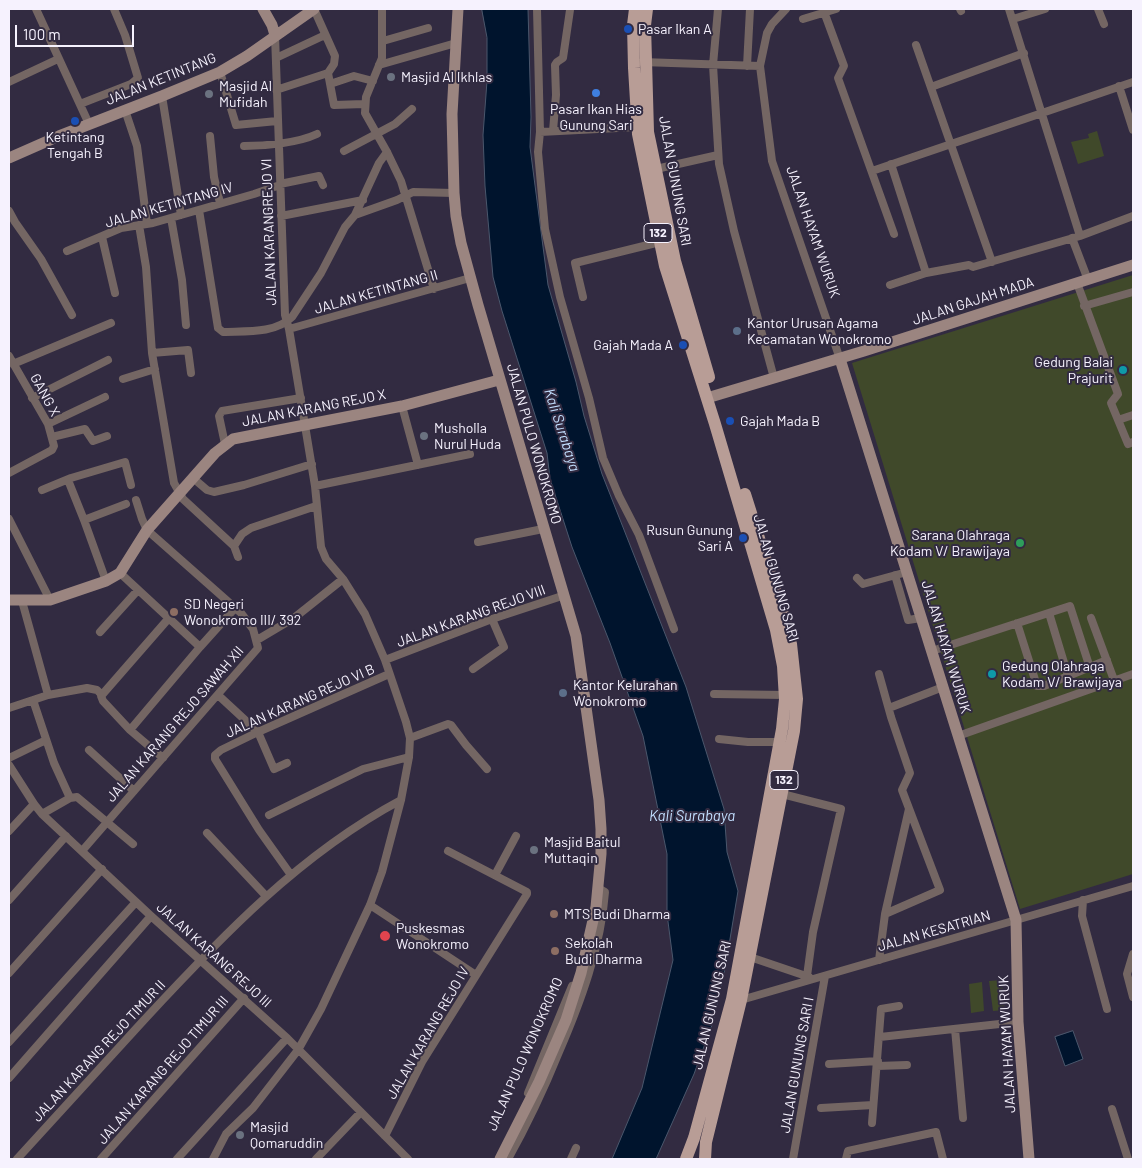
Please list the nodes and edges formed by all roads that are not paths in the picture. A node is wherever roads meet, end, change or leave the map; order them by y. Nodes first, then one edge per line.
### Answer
1 (36, 9) edge
2 (114, 9) edge
3 (263, 9) edge
4 (314, 9) edge
5 (382, 9) edge
6 (458, 9) edge
7 (537, 9) edge
8 (635, 9) edge
9 (647, 9) edge
10 (718, 9) edge
11 (750, 9) edge
12 (786, 9) edge
13 (836, 9) edge
14 (1009, 9) edge
15 (1045, 9) edge
16 (1098, 9) edge
17 (570, 10) dead end
18 (823, 11) edge
19 (803, 19) dead end
20 (1013, 19) junction
21 (1104, 24) dead end
22 (428, 28) dead end
23 (275, 35) junction
24 (325, 35) junction
25 (382, 41) junction
26 (456, 43) junction
27 (916, 45) dead end
28 (1024, 53) junction
29 (276, 58) junction
30 (58, 59) junction
31 (640, 62) junction
32 (379, 65) junction
33 (713, 65) junction
34 (747, 66) junction
35 (760, 66) junction
36 (220, 72) junction
37 (328, 73) junction
38 (373, 81) junction
39 (9, 82) edge
40 (1133, 82) edge
41 (330, 84) junction
42 (1119, 86) junction
43 (931, 87) junction
44 (276, 90) junction
45 (162, 96) junction
46 (80, 104) junction
47 (364, 104) junction
48 (412, 109) dead end
49 (124, 110) junction
50 (1041, 112) junction
51 (277, 121) junction
52 (89, 124) junction
53 (637, 127) junction
54 (1133, 130) edge
55 (553, 131) junction
56 (540, 132) junction
57 (317, 134) dead end
58 (376, 134) junction
59 (210, 136) dead end
60 (279, 142) junction
61 (950, 143) junction
62 (244, 146) dead end
63 (344, 151) dead end
64 (387, 152) junction
65 (718, 156) junction
66 (9, 158) edge
67 (891, 164) junction
68 (656, 169) junction
69 (872, 171) junction
70 (280, 184) junction
71 (323, 185) dead end
72 (454, 193) junction
73 (406, 195) junction
74 (363, 200) junction
75 (220, 203) junction
76 (9, 210) edge
77 (200, 210) junction
78 (181, 215) junction
79 (355, 215) junction
80 (282, 216) junction
81 (1133, 216) edge
82 (171, 218) junction
83 (147, 224) junction
84 (139, 225) junction
85 (894, 234) dead end
86 (102, 237) junction
87 (1076, 237) junction
88 (660, 242) junction
89 (67, 250) dead end
90 (992, 262) junction
91 (1133, 265) edge
92 (926, 273) junction
93 (470, 278) junction
94 (1082, 281) junction
95 (890, 285) dead end
96 (434, 288) junction
97 (1133, 292) edge
98 (115, 293) dead end
99 (583, 297) dead end
100 (1084, 306) junction
101 (72, 315) dead end
102 (111, 323) dead end
103 (186, 325) dead end
104 (288, 326) junction
105 (152, 353) junction
106 (840, 359) junction
107 (11, 360) edge
108 (108, 360) dead end
109 (155, 369) junction
110 (192, 373) dead end
111 (774, 378) junction
112 (123, 379) dead end
113 (500, 380) junction
114 (711, 397) junction
115 (32, 398) junction
116 (105, 398) dead end
117 (301, 398) junction
118 (402, 406) junction
119 (1133, 415) edge
120 (1118, 420) junction
121 (48, 424) junction
122 (305, 426) junction
123 (107, 436) dead end
124 (52, 437) junction
125 (1133, 442) edge
126 (225, 444) junction
127 (470, 454) dead end
128 (312, 464) junction
129 (418, 465) junction
130 (10, 470) edge
131 (193, 478) junction
132 (68, 480) junction
133 (131, 485) dead end
134 (315, 486) junction
135 (42, 490) dead end
136 (180, 494) junction
137 (136, 500) dead end
138 (126, 504) dead end
139 (316, 506) junction
140 (9, 519) edge
141 (84, 520) junction
142 (543, 529) junction
143 (147, 530) junction
144 (478, 542) dead end
145 (234, 546) junction
146 (238, 557) dead end
147 (907, 572) junction
148 (120, 573) junction
149 (895, 575) junction
150 (857, 578) dead end
151 (343, 579) junction
152 (106, 581) junction
153 (138, 590) junction
154 (565, 595) junction
155 (9, 600) edge
156 (50, 600) junction
157 (22, 601) junction
158 (774, 603) junction
159 (235, 608) junction
160 (1049, 613) junction
161 (169, 618) junction
162 (921, 618) junction
163 (1091, 618) dead end
164 (492, 619) junction
165 (1016, 623) junction
166 (674, 629) dead end
167 (100, 632) dead end
168 (256, 640) junction
169 (200, 647) junction
170 (932, 651) junction
171 (391, 658) junction
172 (1107, 660) junction
173 (1090, 668) junction
174 (473, 669) dead end
175 (389, 674) junction
176 (879, 674) dead end
177 (1133, 674) edge
178 (1068, 676) junction
179 (1114, 680) junction
180 (943, 687) junction
181 (714, 694) dead end
182 (48, 695) junction
183 (102, 695) junction
184 (218, 695) junction
185 (785, 696) junction
186 (33, 700) junction
187 (9, 708) edge
188 (889, 708) junction
189 (130, 730) junction
190 (258, 732) junction
191 (958, 736) junction
192 (410, 738) junction
193 (719, 739) dead end
194 (46, 740) junction
195 (780, 742) junction
196 (90, 750) dead end
197 (409, 757) junction
198 (9, 758) edge
199 (163, 758) junction
200 (287, 763) dead end
201 (9, 765) edge
202 (487, 769) dead end
203 (134, 791) junction
204 (782, 794) junction
205 (70, 798) junction
206 (401, 800) junction
207 (34, 804) junction
208 (909, 809) junction
209 (42, 814) junction
210 (269, 815) dead end
211 (107, 822) junction
212 (9, 831) edge
213 (207, 833) dead end
214 (66, 836) junction
215 (516, 836) dead end
216 (133, 844) dead end
217 (82, 850) junction
218 (448, 851) dead end
219 (102, 869) junction
220 (291, 874) junction
221 (495, 874) junction
222 (760, 876) junction
223 (1133, 886) edge
224 (598, 888) junction
225 (266, 896) junction
226 (9, 900) edge
227 (1083, 900) junction
228 (136, 902) junction
229 (370, 905) junction
230 (885, 914) junction
231 (151, 916) junction
232 (1016, 920) junction
233 (1133, 954) edge
234 (750, 957) junction
235 (200, 959) junction
236 (879, 960) junction
237 (582, 961) dead end
238 (9, 973) edge
239 (476, 975) junction
240 (825, 976) junction
241 (810, 978) junction
242 (1133, 993) edge
243 (244, 998) junction
244 (741, 1000) junction
245 (898, 1006) dead end
246 (1107, 1009) dead end
247 (1018, 1022) junction
248 (955, 1029) junction
249 (880, 1037) junction
250 (287, 1038) junction
251 (9, 1042) edge
252 (298, 1050) junction
253 (829, 1064) dead end
254 (878, 1064) junction
255 (907, 1065) dead end
256 (9, 1078) edge
257 (874, 1105) junction
258 (821, 1108) dead end
259 (1112, 1109) dead end
260 (361, 1112) junction
261 (963, 1118) dead end
262 (872, 1123) dead end
263 (386, 1136) junction
264 (700, 1140) junction
265 (576, 1148) dead end
266 (17, 1159) edge
267 (102, 1159) edge
268 (177, 1159) edge
269 (214, 1159) edge
270 (316, 1159) edge
271 (408, 1159) edge
272 (494, 1159) edge
273 (500, 1159) edge
274 (508, 1159) edge
275 (571, 1159) edge
276 (687, 1159) edge
277 (703, 1159) edge
278 (793, 1159) edge
279 (846, 1159) edge
280 (943, 1159) edge
281 (1029, 1159) edge
282 (1128, 1159) edge

1 - 30 street
2 - 46 street
3 - 23 street
4 - 23 street, JALAN KETINTANG
4 - 24 street
5 - 25 street
6 - 26 street, JALAN PULO WONOKROMO
7 - 56 street
8 - 31 main road, JALAN GUNUNG SARI / 132
9 - 31 main road, JALAN GUNUNG SARI / 132
10 - 33 street
11 - 34 street
12 - 35 street, JALAN HAYAM WURUK
13 - 18 street
14 - 20 street
15 - 20 street
16 - 21 street
17 - 55 street
18 - 19 street
18 - 69 street
20 - 28 street
22 - 25 street
23 - 29 street, JALAN KARANGREJO VI
23 - 36 street, JALAN KETINTANG
24 - 29 street
24 - 37 street
25 - 32 street
26 - 32 street
26 - 72 street, JALAN PULO WONOKROMO
27 - 43 street
28 - 43 street
28 - 50 street
29 - 44 street, JALAN KARANGREJO VI
30 - 39 street
30 - 46 street
31 - 33 street
31 - 53 main road, JALAN GUNUNG SARI / 132
31 - 68 main road, JALAN GUNUNG SARI / 132
32 - 38 street
33 - 34 street
33 - 65 street
34 - 35 street
35 - 106 street, JALAN HAYAM WURUK
36 - 45 street, JALAN KETINTANG
36 - 51 street
37 - 41 street
37 - 44 street
38 - 41 street
38 - 47 street
40 - 42 street
41 - 47 street
42 - 50 street
42 - 54 street
43 - 61 street
44 - 51 street, JALAN KARANGREJO VI
45 - 49 street, JALAN KETINTANG
45 - 78 street
46 - 52 street
47 - 58 street
48 - 58 street
49 - 52 street, JALAN KETINTANG
49 - 83 street
50 - 61 street
50 - 87 street
51 - 60 street, JALAN KARANGREJO VI
52 - 66 street, JALAN KETINTANG
53 - 55 street
53 - 88 main road, JALAN GUNUNG SARI / 132
55 - 56 street
56 - 166 street
57 - 60 street
58 - 63 street
58 - 64 street
59 - 75 street
60 - 62 street
60 - 70 street, JALAN KARANGREJO VI
61 - 67 street
61 - 90 street
64 - 73 street
64 - 74 street
65 - 68 street
65 - 111 street
67 - 69 street
67 - 92 street
68 - 114 main road, JALAN GUNUNG SARI / 132
69 - 85 street
70 - 71 street, JALAN KETINTANG IV
70 - 75 street, JALAN KETINTANG IV
70 - 80 street, JALAN KARANGREJO VI
72 - 73 street
72 - 93 street, JALAN PULO WONOKROMO
73 - 79 street
73 - 96 street
74 - 79 street
74 - 80 street
75 - 77 street, JALAN KETINTANG IV
76 - 101 street
77 - 78 street, JALAN KETINTANG IV
77 - 104 street, JALAN KETINTANG II
78 - 82 street, JALAN KETINTANG IV
79 - 104 street
80 - 104 street, JALAN KARANGREJO VI
81 - 87 street
82 - 83 street, JALAN KETINTANG IV
82 - 103 street
83 - 84 street, JALAN KETINTANG IV
84 - 86 street, JALAN KETINTANG IV
84 - 105 street
86 - 89 street, JALAN KETINTANG IV
86 - 98 street
87 - 90 street
87 - 94 street
88 - 99 street
88 - 114 main road, JALAN GUNUNG SARI / 132
90 - 92 street
91 - 94 street, JALAN GAJAH MADA
92 - 95 street
93 - 96 street, JALAN KETINTANG II
93 - 113 street, JALAN PULO WONOKROMO
94 - 100 street
94 - 106 street, JALAN GAJAH MADA
96 - 104 street, JALAN KETINTANG II
97 - 100 street
100 - 120 street
102 - 107 street
104 - 117 street, JALAN KARANGREJO VI
105 - 109 street
105 - 110 street
106 - 111 street, JALAN GAJAH MADA
106 - 147 street, JALAN HAYAM WURUK
107 - 115 street, GANG X
108 - 115 street
109 - 112 street
109 - 136 street
111 - 114 street, JALAN GAJAH MADA
113 - 118 street, JALAN KARANG REJO X
113 - 142 street, JALAN PULO WONOKROMO
114 - 158 main road, JALAN GUNUNG SARI / 132
115 - 121 street, GANG X
116 - 121 street
117 - 122 street, JALAN KARANGREJO VI
117 - 126 street
118 - 122 street, JALAN KARANG REJO X
118 - 129 street
119 - 120 street
120 - 125 street
121 - 124 street, GANG X
122 - 126 street, JALAN KARANG REJO X
122 - 128 street, JALAN KARANGREJO VI
123 - 124 street
124 - 130 street, GANG X
126 - 131 street, JALAN KARANG REJO X
127 - 129 street
128 - 131 street
128 - 134 street, JALAN KARANGREJO VI
129 - 134 street
131 - 136 street, JALAN KARANG REJO X
132 - 133 street
132 - 135 street
132 - 141 street
134 - 139 street, JALAN KARANGREJO VI
136 - 143 street, JALAN KARANG REJO X
136 - 145 street
137 - 143 street
138 - 141 street
139 - 145 street
139 - 151 street, JALAN KARANGREJO VI
140 - 156 street
141 - 152 street
142 - 144 street
142 - 154 street, JALAN PULO WONOKROMO
143 - 148 street, JALAN KARANG REJO X
143 - 159 street, JALAN KARANG REJO SAWAH XII
145 - 146 street
147 - 149 street
147 - 162 street, JALAN HAYAM WURUK
148 - 152 street, JALAN KARANG REJO X
148 - 153 street
149 - 150 street
149 - 162 street
151 - 168 street
151 - 171 street, JALAN KARANGREJO VI
152 - 156 street, JALAN KARANG REJO X
153 - 161 street
153 - 167 street
154 - 164 street, JALAN KARANG REJO VIII
154 - 224 street, JALAN PULO WONOKROMO
155 - 157 street, JALAN KARANG REJO X
156 - 157 street, JALAN KARANG REJO X
157 - 182 street
158 - 185 main road, JALAN GUNUNG SARI / 132
158 - 204 main road, JALAN GUNUNG SARI / 132
159 - 168 street, JALAN KARANG REJO SAWAH XII
159 - 169 street
160 - 165 street
160 - 173 street
160 - 178 street
161 - 169 street
161 - 183 street
162 - 170 street, JALAN HAYAM WURUK
163 - 172 street
164 - 171 street, JALAN KARANG REJO VIII
164 - 174 street
165 - 170 street
165 - 178 street
168 - 184 street, JALAN KARANG REJO SAWAH XII
169 - 189 street
170 - 180 street, JALAN HAYAM WURUK
171 - 175 street, JALAN KARANGREJO VI
172 - 173 street
172 - 179 street
173 - 178 street
175 - 190 street, JALAN KARANG REJO VI B
175 - 192 street, JALAN KARANGREJO VI
176 - 188 street
177 - 179 street
179 - 191 street
180 - 188 street
180 - 191 street, JALAN HAYAM WURUK
181 - 185 street
182 - 183 street
182 - 186 street
183 - 189 street
184 - 190 street
184 - 199 street, JALAN KARANG REJO SAWAH XII
185 - 195 main road, JALAN GUNUNG SARI / 132
186 - 187 street
186 - 194 street
188 - 208 street
189 - 199 street
190 - 200 street
190 - 220 street, JALAN KARANG REJO VI B
191 - 232 street, JALAN HAYAM WURUK
192 - 197 street
192 - 202 street
193 - 195 street
194 - 198 street
194 - 205 street
195 - 222 main road, JALAN GUNUNG SARI / 132
196 - 203 street
197 - 206 street
197 - 210 street
199 - 203 street, JALAN KARANG REJO SAWAH XII
201 - 207 street, JALAN KARANG REJO III
203 - 211 street, JALAN KARANG REJO SAWAH XII
204 - 222 main road, JALAN GUNUNG SARI / 132
204 - 241 street
205 - 209 street
205 - 211 street
206 - 220 street, JALAN KARANG REJO TIMUR II
206 - 229 street
207 - 209 street, JALAN KARANG REJO III
207 - 212 street
208 - 230 street
208 - 230 street
209 - 214 street, JALAN KARANG REJO III
211 - 216 street
211 - 217 street, JALAN KARANG REJO SAWAH XII
213 - 225 street
214 - 217 street, JALAN KARANG REJO III
214 - 226 street
215 - 221 street
217 - 219 street, JALAN KARANG REJO III
218 - 221 street, JALAN KARANG REJO IV
219 - 228 street, JALAN KARANG REJO III
219 - 238 street
220 - 225 street, JALAN KARANG REJO TIMUR II
221 - 239 street, JALAN KARANG REJO IV
222 - 234 main road, JALAN GUNUNG SARI / 132
222 - 264 main road, JALAN GUNUNG SARI / 132
223 - 227 street, JALAN KESATRIAN
224 - 273 street, JALAN PULO WONOKROMO
224 - 274 street, JALAN PULO WONOKROMO
225 - 235 street, JALAN KARANG REJO TIMUR II
227 - 232 street, JALAN KESATRIAN
227 - 246 street
228 - 231 street, JALAN KARANG REJO III
228 - 251 street
229 - 239 street
229 - 252 street
230 - 236 street
231 - 235 street, JALAN KARANG REJO III
231 - 256 street
232 - 236 street, JALAN KESATRIAN
232 - 247 street, JALAN HAYAM WURUK
233 - 242 street
234 - 241 street
234 - 244 main road, JALAN GUNUNG SARI / 132
235 - 243 street, JALAN KARANG REJO III
235 - 266 street, JALAN KARANG REJO TIMUR II
236 - 240 street, JALAN KESATRIAN
237 - 272 street, JALAN PULO WONOKROMO
239 - 263 street, JALAN KARANG REJO IV
240 - 241 street, JALAN KESATRIAN
240 - 278 street, JALAN GUNUNG SARI I
241 - 244 street, JALAN KESATRIAN
243 - 250 street, JALAN KARANG REJO III
243 - 267 street, JALAN KARANG REJO TIMUR III
244 - 264 main road, JALAN GUNUNG SARI / 132
245 - 249 street
247 - 248 street
247 - 281 street, JALAN HAYAM WURUK
248 - 249 street
248 - 261 street
249 - 254 street
250 - 252 street, JALAN KARANG REJO III
250 - 268 street
252 - 260 street, JALAN KARANG REJO III
252 - 269 street
253 - 254 street
254 - 255 street
254 - 257 street
257 - 258 street
257 - 262 street
259 - 282 street
260 - 263 street, JALAN KARANG REJO III
260 - 270 street
263 - 271 street, JALAN KARANG REJO III
264 - 276 main road, JALAN GUNUNG SARI / 132
264 - 277 main road
265 - 275 street
276 - 277 main road
279 - 280 street

